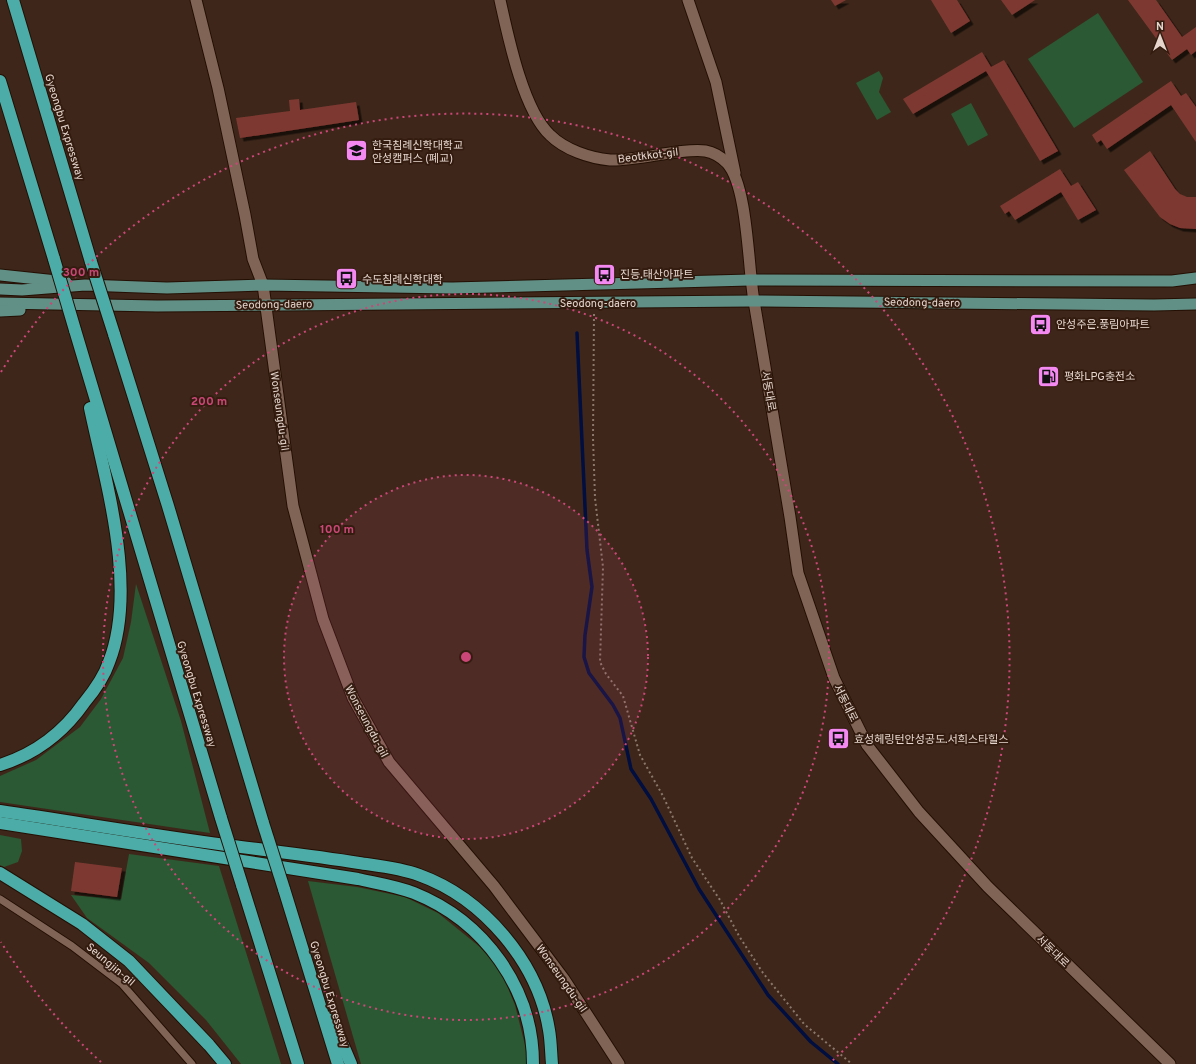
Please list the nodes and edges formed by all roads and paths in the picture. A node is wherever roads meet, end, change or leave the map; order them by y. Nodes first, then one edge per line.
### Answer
1 (13, 0) edge
2 (196, 0) edge
3 (500, 0) edge
4 (688, 0) edge
5 (0, 82) edge
6 (737, 181) junction
7 (0, 275) edge
8 (1196, 278) edge
9 (750, 280) junction
10 (85, 285) junction
11 (263, 285) junction
12 (0, 289) edge
13 (754, 301) junction
14 (0, 303) edge
15 (90, 304) junction
16 (267, 304) junction
17 (594, 304) junction
18 (1196, 304) edge
19 (0, 311) edge
20 (75, 330) junction
21 (0, 765) edge
22 (0, 811) edge
23 (0, 823) edge
24 (0, 873) edge
25 (0, 898) edge
26 (308, 964) junction
27 (192, 1064) edge
28 (225, 1064) edge
29 (298, 1064) edge
30 (338, 1064) edge
31 (350, 1064) edge
32 (533, 1064) edge
33 (552, 1064) edge
34 (619, 1064) edge
35 (852, 1064) edge
36 (1170, 1064) edge

1 - 26 highway, Gyeongbu Expressway, bridge
2 - 11 street, Seodong-daero
3 - 6 street, Beotkkot-gil
4 - 6 street
5 - 20 highway, bridge
6 - 9 street, Beotkkot-gil
7 - 10 main road
8 - 9 main road, Seodong-daero
9 - 11 main road, Seodong-daero
9 - 13 street, Beotkkot-gil
10 - 11 main road, Seodong-daero
10 - 12 main road, Seodong-daero
11 - 16 street, Wonseungdu-gil
13 - 17 main road, Seodong-daero
13 - 18 main road, Seodong-daero
13 - 36 street, 서동대로
14 - 15 main road, Seodong-daero
15 - 16 main road, Seodong-daero
15 - 19 main road
16 - 17 main road, Seodong-daero
16 - 34 street, Wonseungdu-gil
17 - 35 path
20 - 21 highway
20 - 29 highway, Gyeongbu Expressway, bridge
22 - 33 highway
23 - 32 highway
24 - 28 highway
25 - 27 lane, Seungjin-gil
26 - 30 highway, Gyeongbu Expressway
26 - 31 highway

